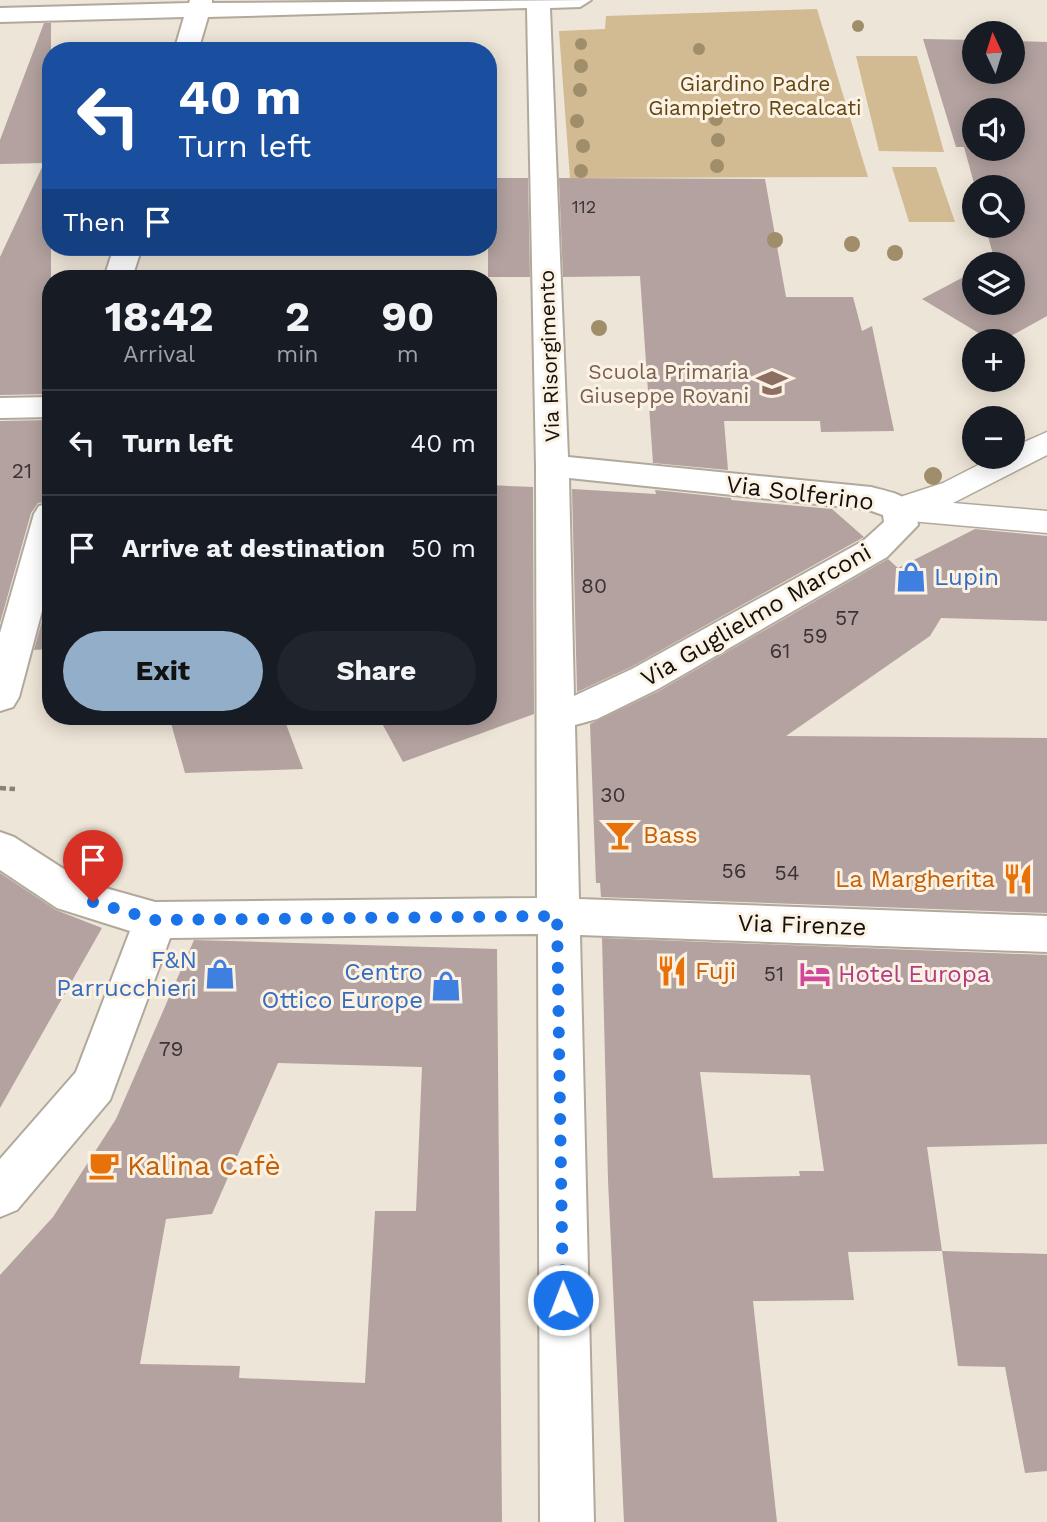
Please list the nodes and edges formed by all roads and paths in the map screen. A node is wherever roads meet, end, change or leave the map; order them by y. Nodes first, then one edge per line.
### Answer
1 (580, 0) edge
2 (538, 1) edge
3 (199, 6) edge
4 (0, 15) edge
5 (189, 42) edge
6 (42, 407) edge
7 (0, 408) edge
8 (1047, 442) edge
9 (552, 466) junction
10 (899, 509) junction
11 (1047, 522) edge
12 (42, 546) edge
13 (0, 697) edge
14 (556, 713) junction
15 (0, 788) edge
16 (15, 789) dead end
17 (0, 849) edge
18 (557, 916) junction
19 (155, 920) junction
20 (1047, 934) edge
21 (0, 1194) edge
22 (567, 1522) edge

1 - 2 street
2 - 3 street
2 - 9 street, Via Risorgimento
3 - 4 street
3 - 5 street
6 - 7 street
8 - 10 street
9 - 10 street, Via Solferino
9 - 14 street, Via Risorgimento
10 - 11 street, Via Solferino
10 - 14 street, Via Guglielmo Marconi
12 - 13 street
14 - 18 street, Via Risorgimento
15 - 16 path
17 - 19 street, Via Firenze
18 - 19 street, Via Firenze
18 - 20 street, Via Firenze
18 - 22 street
19 - 21 street

